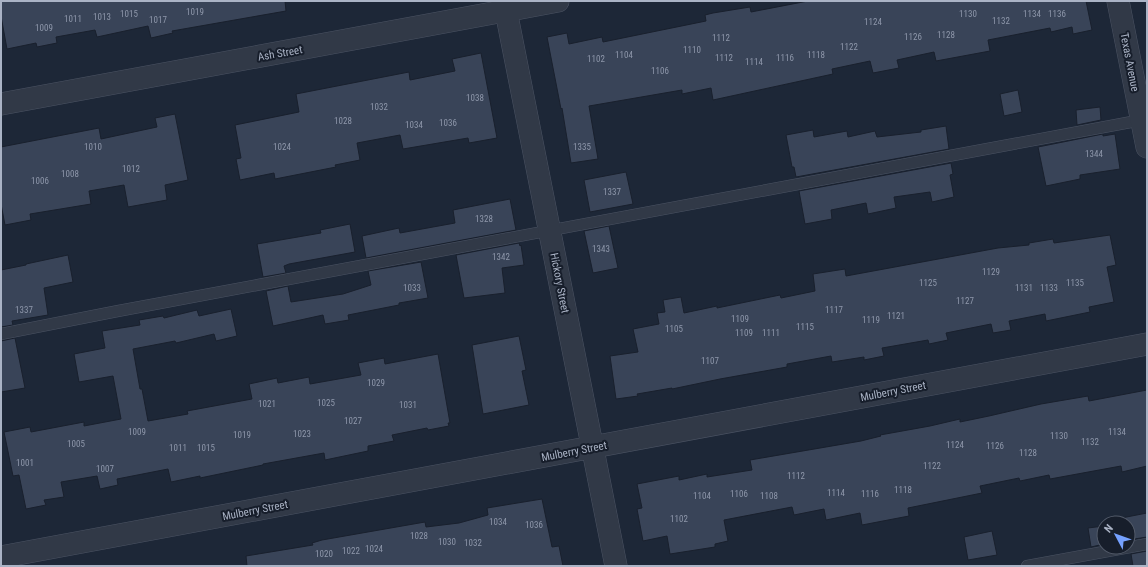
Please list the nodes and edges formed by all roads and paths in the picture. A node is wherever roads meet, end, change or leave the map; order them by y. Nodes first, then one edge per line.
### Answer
1 (558, 1) edge
2 (1118, 1) edge
3 (505, 6) edge
4 (1, 104) edge
5 (1142, 120) junction
6 (1147, 147) edge
7 (550, 231) junction
8 (1, 334) edge
9 (1147, 344) edge
10 (592, 447) junction
11 (1147, 544) edge
12 (1, 557) edge
13 (616, 566) edge
14 (1027, 566) edge

1 - 3 street, Ash Street
2 - 5 street, Texas Avenue
3 - 4 street, Ash Street
3 - 7 street, Hickory Street
5 - 6 street, Texas Avenue
5 - 7 lane
7 - 8 lane
7 - 10 street, Hickory Street
9 - 10 street, Mulberry Street
10 - 12 street, Mulberry Street
10 - 13 street, Hickory Street
11 - 14 lane

